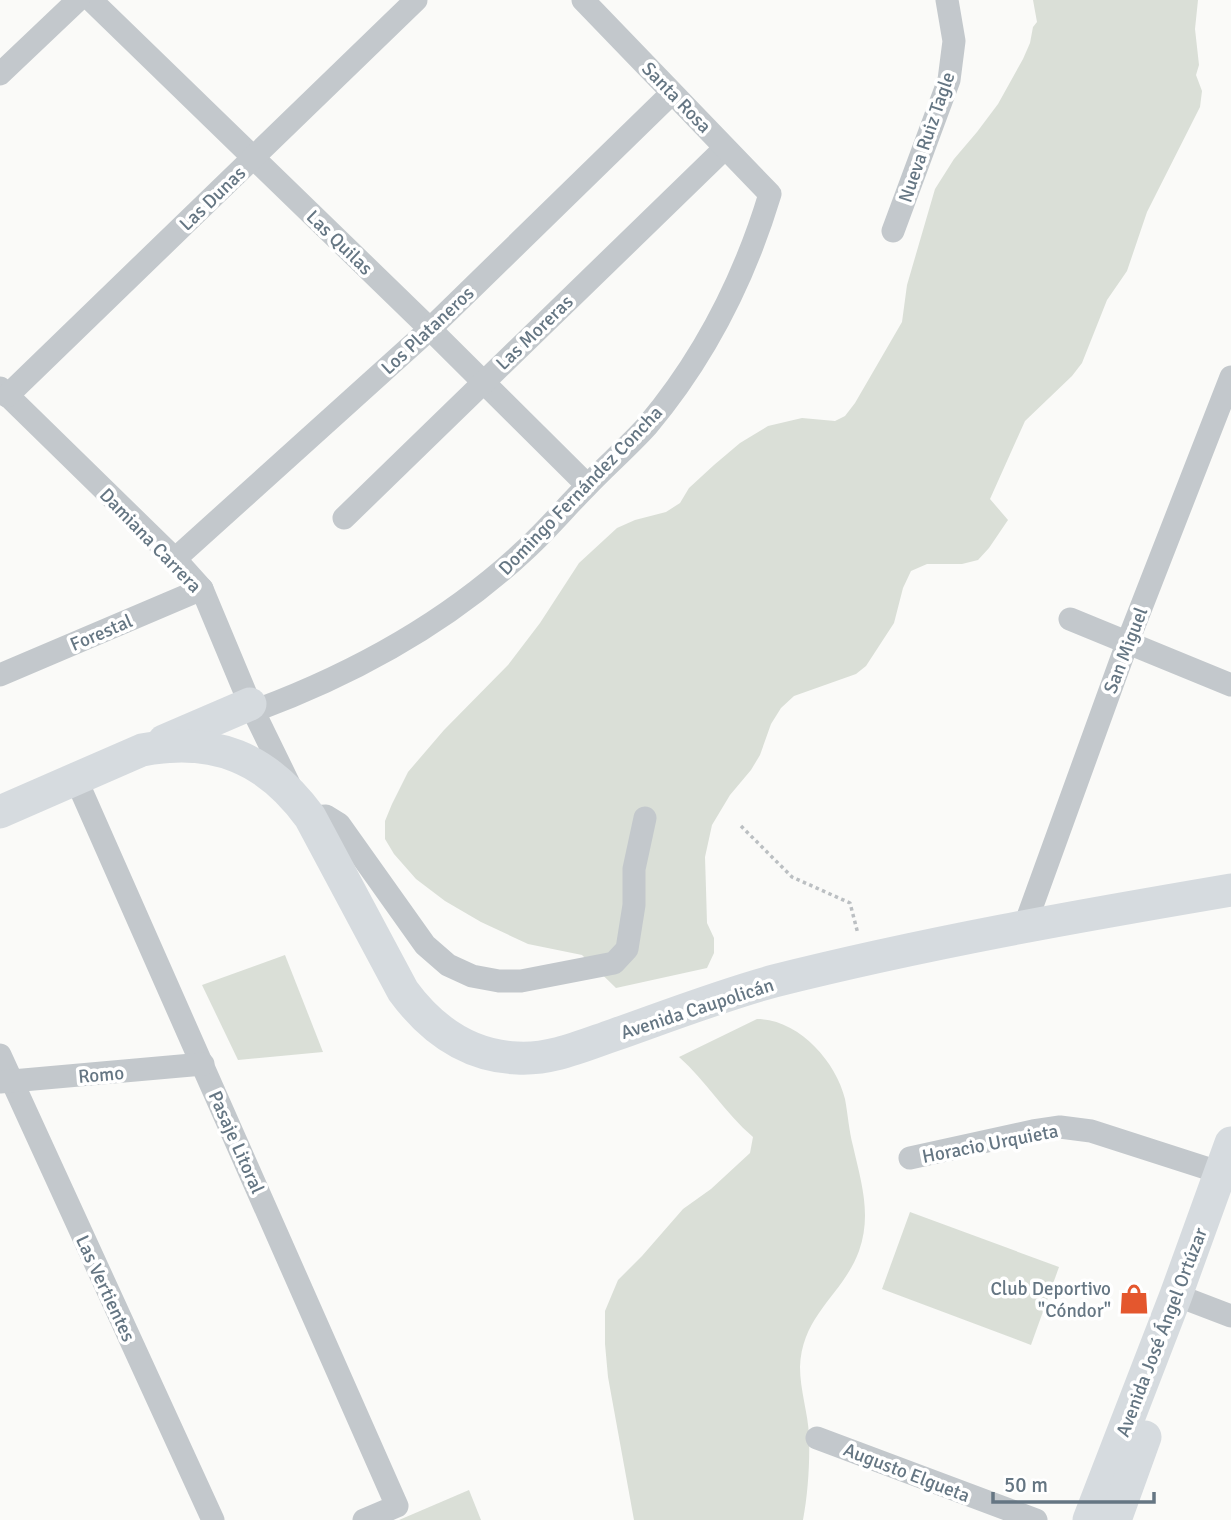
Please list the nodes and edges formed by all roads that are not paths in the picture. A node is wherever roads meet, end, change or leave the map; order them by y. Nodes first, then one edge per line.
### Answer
1 (78, 0) edge
2 (91, 0) edge
3 (416, 0) edge
4 (583, 0) edge
5 (947, 0) edge
6 (0, 74) edge
7 (673, 93) junction
8 (725, 148) junction
9 (253, 159) junction
10 (770, 194) joint
11 (893, 231) dead end
12 (430, 329) junction
13 (1231, 377) edge
14 (481, 382) junction
15 (4, 392) edge
16 (587, 485) junction
17 (344, 518) dead end
18 (175, 559) junction
19 (202, 589) junction
20 (1070, 619) dead end
21 (1128, 641) junction
22 (0, 675) edge
23 (1231, 685) edge
24 (252, 708) junction
25 (142, 750) junction
26 (76, 779) junction
27 (302, 807) junction
28 (0, 812) edge
29 (645, 818) dead end
30 (1231, 890) edge
31 (1025, 925) junction
32 (0, 1055) edge
33 (203, 1064) junction
34 (6, 1082) edge
35 (910, 1158) dead end
36 (1228, 1173) edge
37 (1185, 1299) junction
38 (1231, 1316) edge
39 (817, 1438) dead end
40 (213, 1520) edge
41 (364, 1520) edge
42 (1036, 1520) edge
43 (1089, 1520) edge
44 (1115, 1520) edge

1 - 6 street
2 - 9 street, Las Quilas
3 - 9 street, Las Dunas
4 - 7 street, Santa Rosa
5 - 11 street, Nueva Ruiz Tagle
7 - 8 street, Santa Rosa
7 - 12 street, Los Plataneros
8 - 10 street, Santa Rosa
8 - 14 street, Las Moreras
9 - 12 street, Las Quilas
9 - 15 street, Las Dunas
10 - 16 street, Domingo Fernández Concha
12 - 14 street, Las Quilas
12 - 18 street, Los Plataneros
13 - 21 street, San Miguel
14 - 16 street, Las Quilas
14 - 17 street, Las Moreras
15 - 18 street, Damiana Carrera
16 - 24 street, Domingo Fernández Concha
18 - 19 street, Damiana Carrera
19 - 22 street, Forestal
19 - 24 street, Damiana Carrera
20 - 21 street
21 - 23 street
21 - 31 street, San Miguel
24 - 25 main road
24 - 27 street, Damiana Carrera
25 - 26 main road
25 - 27 main road, Avenida Caupolicán
26 - 28 main road
26 - 33 street, Pasaje Litoral
27 - 29 street
27 - 31 main road, Avenida Caupolicán
30 - 31 main road, Avenida Caupolicán
32 - 34 street, Las Vertientes
33 - 34 street, Romo
33 - 41 street, Pasaje Litoral
34 - 40 street, Las Vertientes
35 - 36 street, Horacio Urquieta
36 - 37 main road, Avenida José Ángel Ortúzar
37 - 38 street
37 - 43 main road, Avenida José Ángel Ortúzar
37 - 44 main road, Avenida José Ángel Ortúzar
39 - 42 street, Augusto Elgueta

